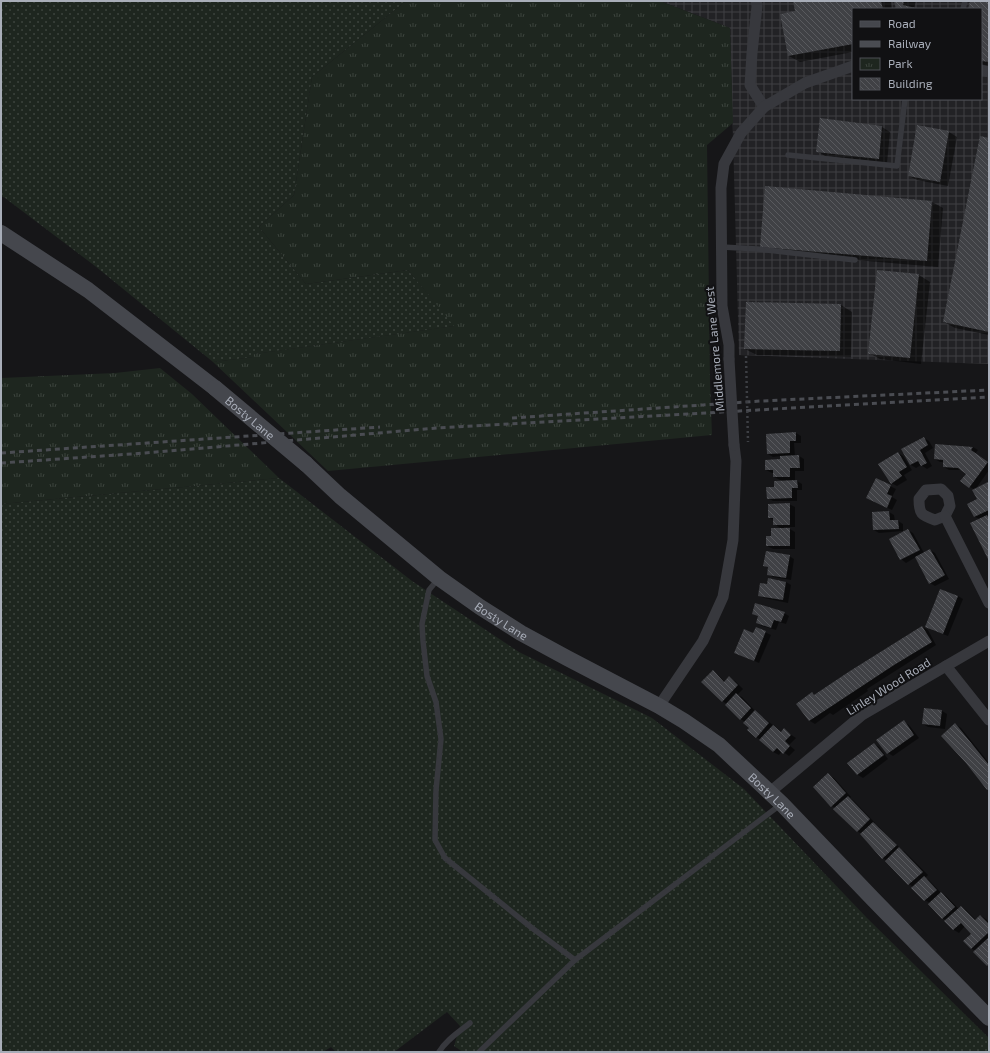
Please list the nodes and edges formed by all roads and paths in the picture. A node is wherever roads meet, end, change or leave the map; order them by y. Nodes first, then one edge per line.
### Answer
1 (756, 1) edge
2 (852, 66) edge
3 (905, 100) edge
4 (764, 107) junction
5 (788, 155) dead end
6 (1, 233) edge
7 (722, 247) junction
8 (855, 260) dead end
9 (746, 356) dead end
10 (748, 442) dead end
11 (945, 516) dead end
12 (439, 578) junction
13 (989, 603) edge
14 (989, 641) edge
15 (946, 666) junction
16 (658, 706) junction
17 (989, 720) edge
18 (770, 792) junction
19 (781, 803) junction
20 (575, 960) junction
21 (989, 1018) edge
22 (470, 1023) dead end
23 (439, 1052) edge
24 (479, 1052) edge

1 - 4 street
2 - 4 street, Middlemore Lane West
3 - 5 lane
4 - 7 street, Middlemore Lane West
6 - 12 main road, Bosty Lane, bridge
7 - 8 lane
7 - 16 street, Middlemore Lane West, bridge
9 - 10 path, bridge
11 - 13 street
12 - 16 main road, Bosty Lane
12 - 20 lane
14 - 15 street, Linley Wood Road
15 - 17 street
15 - 18 street, Linley Wood Road
16 - 18 main road, Bosty Lane
18 - 19 main road, Bosty Lane
19 - 20 lane
19 - 21 main road, Bosty Lane
20 - 24 lane
22 - 23 lane

